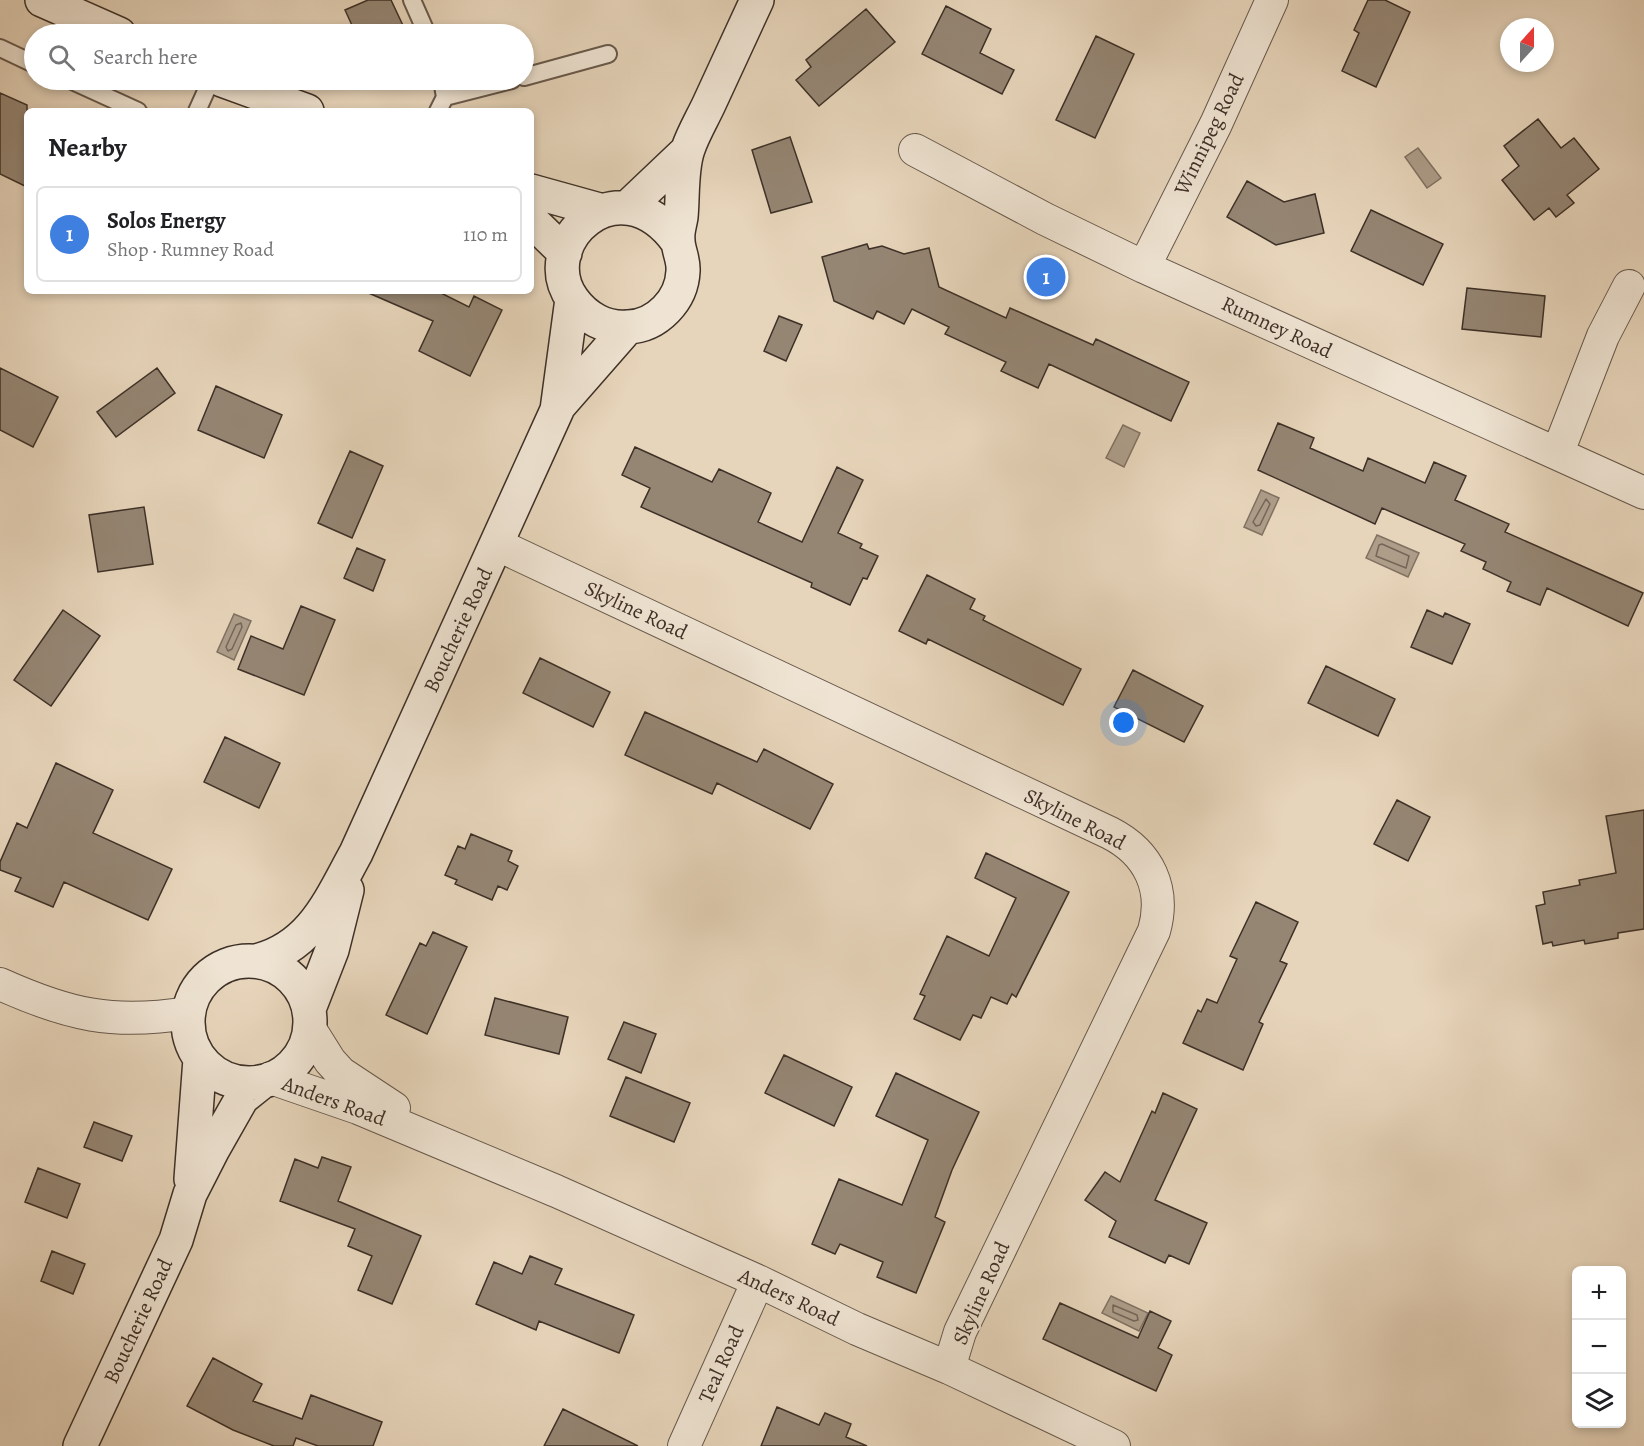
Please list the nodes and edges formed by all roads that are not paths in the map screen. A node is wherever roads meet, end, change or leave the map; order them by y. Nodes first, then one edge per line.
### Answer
1 (42, 0) edge
2 (412, 0) edge
3 (757, 0) edge
4 (1272, 0) edge
5 (96, 24) edge
6 (423, 24) edge
7 (0, 48) edge
8 (608, 54) dead end
9 (24, 59) edge
10 (534, 73) edge
11 (92, 90) edge
12 (206, 90) edge
13 (245, 90) edge
14 (249, 90) edge
15 (482, 90) edge
16 (441, 104) edge
17 (131, 108) edge
18 (198, 108) edge
19 (286, 108) edge
20 (299, 108) edge
21 (915, 150) dead end
22 (687, 151) junction
23 (534, 192) edge
24 (616, 209) junction
25 (534, 223) edge
26 (677, 241) junction
27 (565, 253) junction
28 (1144, 267) junction
29 (1629, 286) dead end
30 (572, 299) junction
31 (628, 327) junction
32 (558, 407) junction
33 (1558, 452) junction
34 (1644, 493) edge
35 (498, 545) junction
36 (356, 854) junction
37 (256, 961) junction
38 (0, 984) edge
39 (189, 1013) junction
40 (310, 1019) junction
41 (200, 1059) junction
42 (267, 1080) junction
43 (462, 1154) junction
44 (190, 1194) junction
45 (758, 1281) junction
46 (949, 1368) junction
47 (80, 1446) edge
48 (684, 1446) edge
49 (1114, 1446) edge

1 - 5 main road
2 - 6 lane
3 - 22 main road, Boucherie Road
4 - 28 street, Winnipeg Road
7 - 9 lane
8 - 10 lane
11 - 17 lane
12 - 18 lane
13 - 19 main road
14 - 20 main road
15 - 16 lane
21 - 28 street, Rumney Road
22 - 24 main road, Boucherie Road
22 - 26 main road, Boucherie Road
23 - 24 main road
24 - 26 main road
24 - 27 main road, Boucherie Road
25 - 27 main road
26 - 31 main road, Boucherie Road
27 - 30 main road, Boucherie Road
28 - 33 street, Rumney Road
29 - 33 street
30 - 31 main road, Boucherie Road
30 - 32 main road, Boucherie Road
31 - 32 main road, Boucherie Road
32 - 35 main road, Boucherie Road
33 - 34 street, Rumney Road
35 - 36 main road, Boucherie Road
35 - 46 street, Skyline Road
36 - 37 main road, Boucherie Road
36 - 40 main road, Boucherie Road
37 - 39 main road
37 - 40 main road
38 - 39 street
39 - 41 main road
40 - 42 main road
40 - 43 street, Anders Road
41 - 42 main road
41 - 44 main road, Boucherie Road
42 - 43 street, Anders Road
42 - 44 main road, Boucherie Road
43 - 45 street, Anders Road
44 - 47 main road, Boucherie Road
45 - 46 street, Anders Road
45 - 48 street, Teal Road
46 - 49 street, Anders Road

